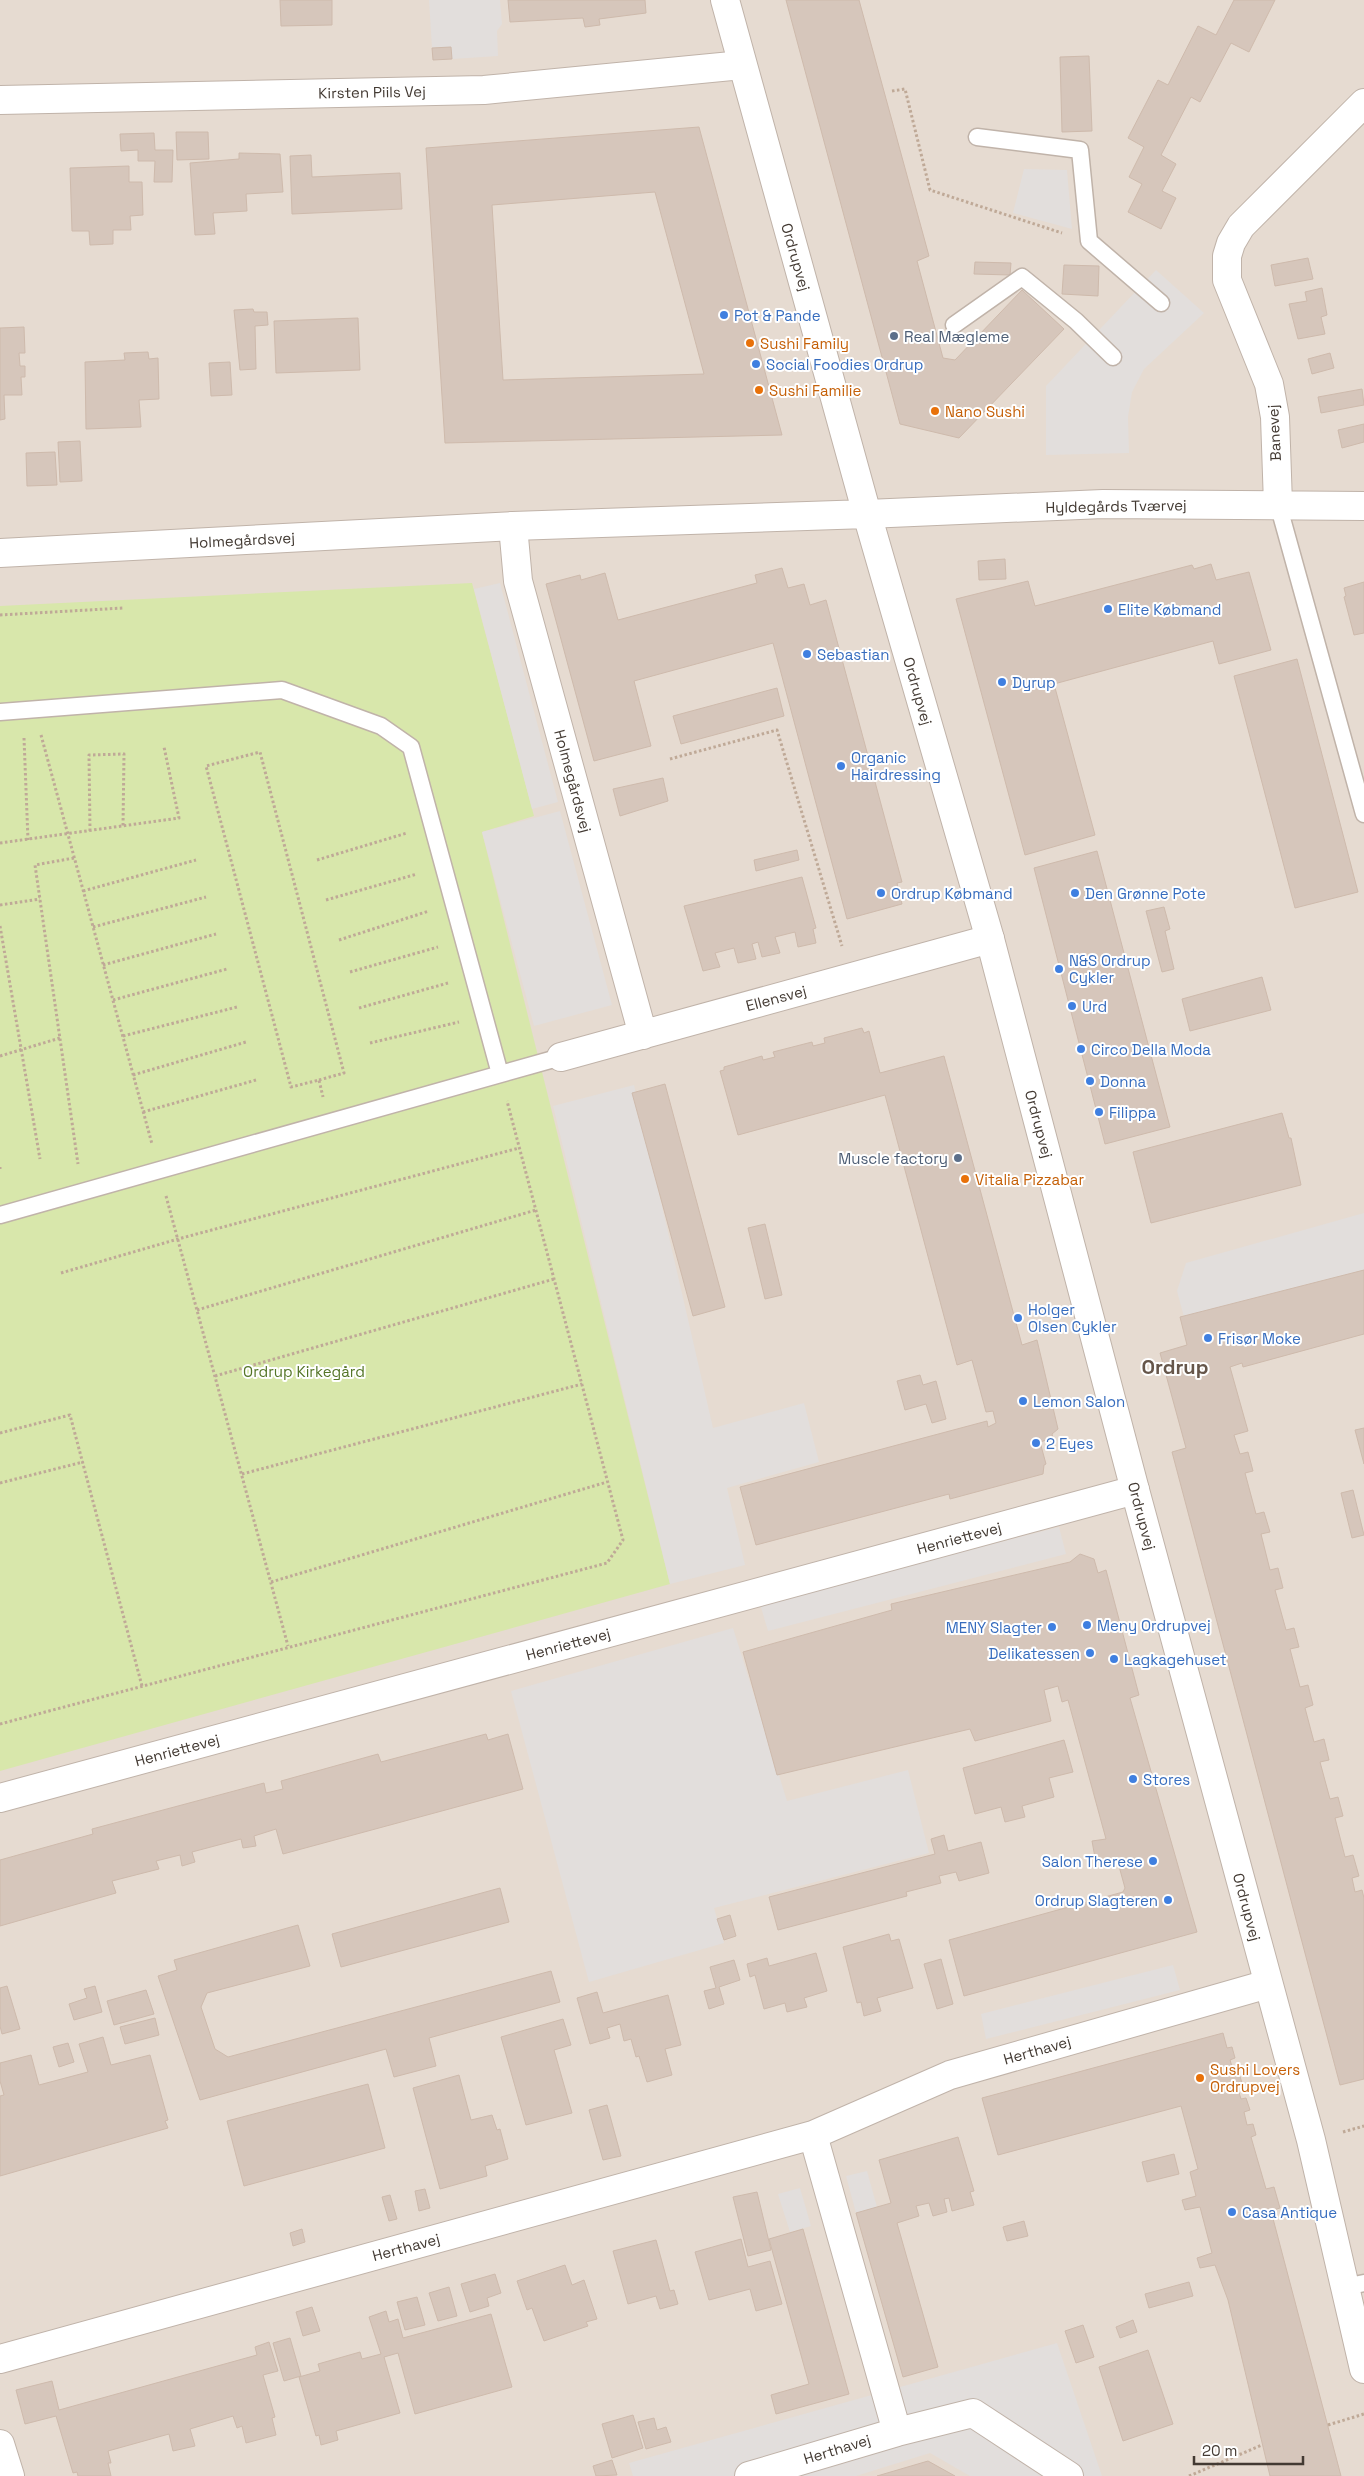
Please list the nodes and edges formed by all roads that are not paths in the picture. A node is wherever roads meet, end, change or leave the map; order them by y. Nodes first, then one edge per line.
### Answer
1 (725, 0) edge
2 (742, 65) junction
3 (0, 100) edge
4 (1364, 103) edge
5 (977, 137) dead end
6 (1161, 303) dead end
7 (954, 325) dead end
8 (1113, 357) dead end
9 (1278, 504) junction
10 (1364, 506) edge
11 (867, 514) junction
12 (513, 526) junction
13 (0, 553) edge
14 (0, 712) edge
15 (1364, 814) edge
16 (990, 939) junction
17 (643, 1035) junction
18 (562, 1058) joint
19 (500, 1074) junction
20 (0, 1215) edge
21 (1136, 1490) junction
22 (0, 1798) edge
23 (1268, 1984) junction
24 (813, 2135) junction
25 (1355, 2285) edge
26 (0, 2359) edge
27 (1364, 2369) edge
28 (897, 2432) junction
29 (0, 2444) edge
30 (10, 2476) edge
31 (749, 2476) edge
32 (1069, 2476) edge

1 - 2 street, Ordrupvej
2 - 3 street, Kirsten Piils Vej
2 - 11 street, Ordrupvej
4 - 9 street, Banevej
5 - 6 lane
7 - 8 lane
9 - 10 street, Hyldegårds Tværvej
9 - 11 street, Hyldegårds Tværvej
9 - 15 lane, Banevej
11 - 12 street, Holmegårdsvej
11 - 16 street, Ordrupvej
12 - 13 street, Holmegårdsvej
12 - 17 street, Holmegårdsvej
14 - 19 lane
16 - 17 street, Ellensvej
16 - 21 street, Ordrupvej
17 - 18 street, Ellensvej
18 - 19 lane
19 - 20 lane
21 - 22 street, Henriettevej
21 - 23 street, Ordrupvej
23 - 24 street, Herthavej
23 - 25 street, Ordrupvej
24 - 26 street, Herthavej
24 - 28 street
25 - 27 street, Ordrupvej
28 - 31 street, Herthavej
28 - 32 street, Herthavej
29 - 30 street

